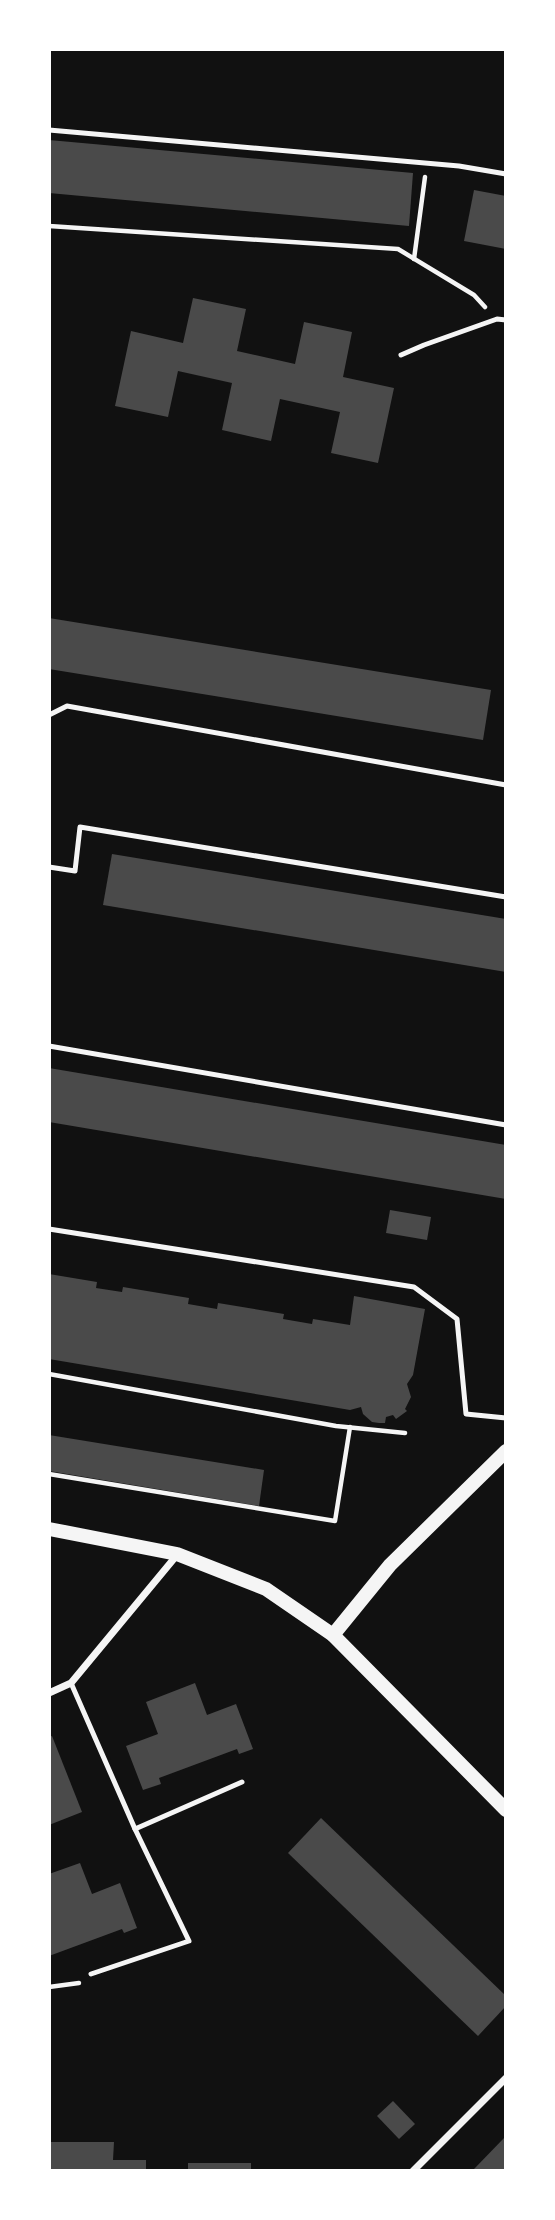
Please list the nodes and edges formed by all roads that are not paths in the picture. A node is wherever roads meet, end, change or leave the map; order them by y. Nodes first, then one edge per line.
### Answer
1 (49, 130) edge
2 (506, 174) edge
3 (506, 320) edge
4 (401, 355) dead end
5 (49, 715) edge
6 (506, 785) edge
7 (49, 867) edge
8 (506, 897) edge
9 (49, 1046) edge
10 (506, 1125) edge
11 (49, 1229) edge
12 (506, 1418) edge
13 (506, 1451) edge
14 (49, 1530) edge
15 (177, 1554) junction
16 (333, 1635) junction
17 (71, 1683) junction
18 (49, 1693) edge
19 (242, 1782) dead end
20 (506, 1810) edge
21 (135, 1829) junction
22 (91, 1974) road end
23 (506, 2078) edge
24 (413, 2171) edge

1 - 2 lane
3 - 4 lane
5 - 6 lane
7 - 8 lane
9 - 10 lane
11 - 12 lane
13 - 16 main road
14 - 15 main road
15 - 16 main road
15 - 17 street
16 - 20 main road
17 - 18 street
17 - 21 lane
19 - 21 lane
21 - 22 lane
23 - 24 street

